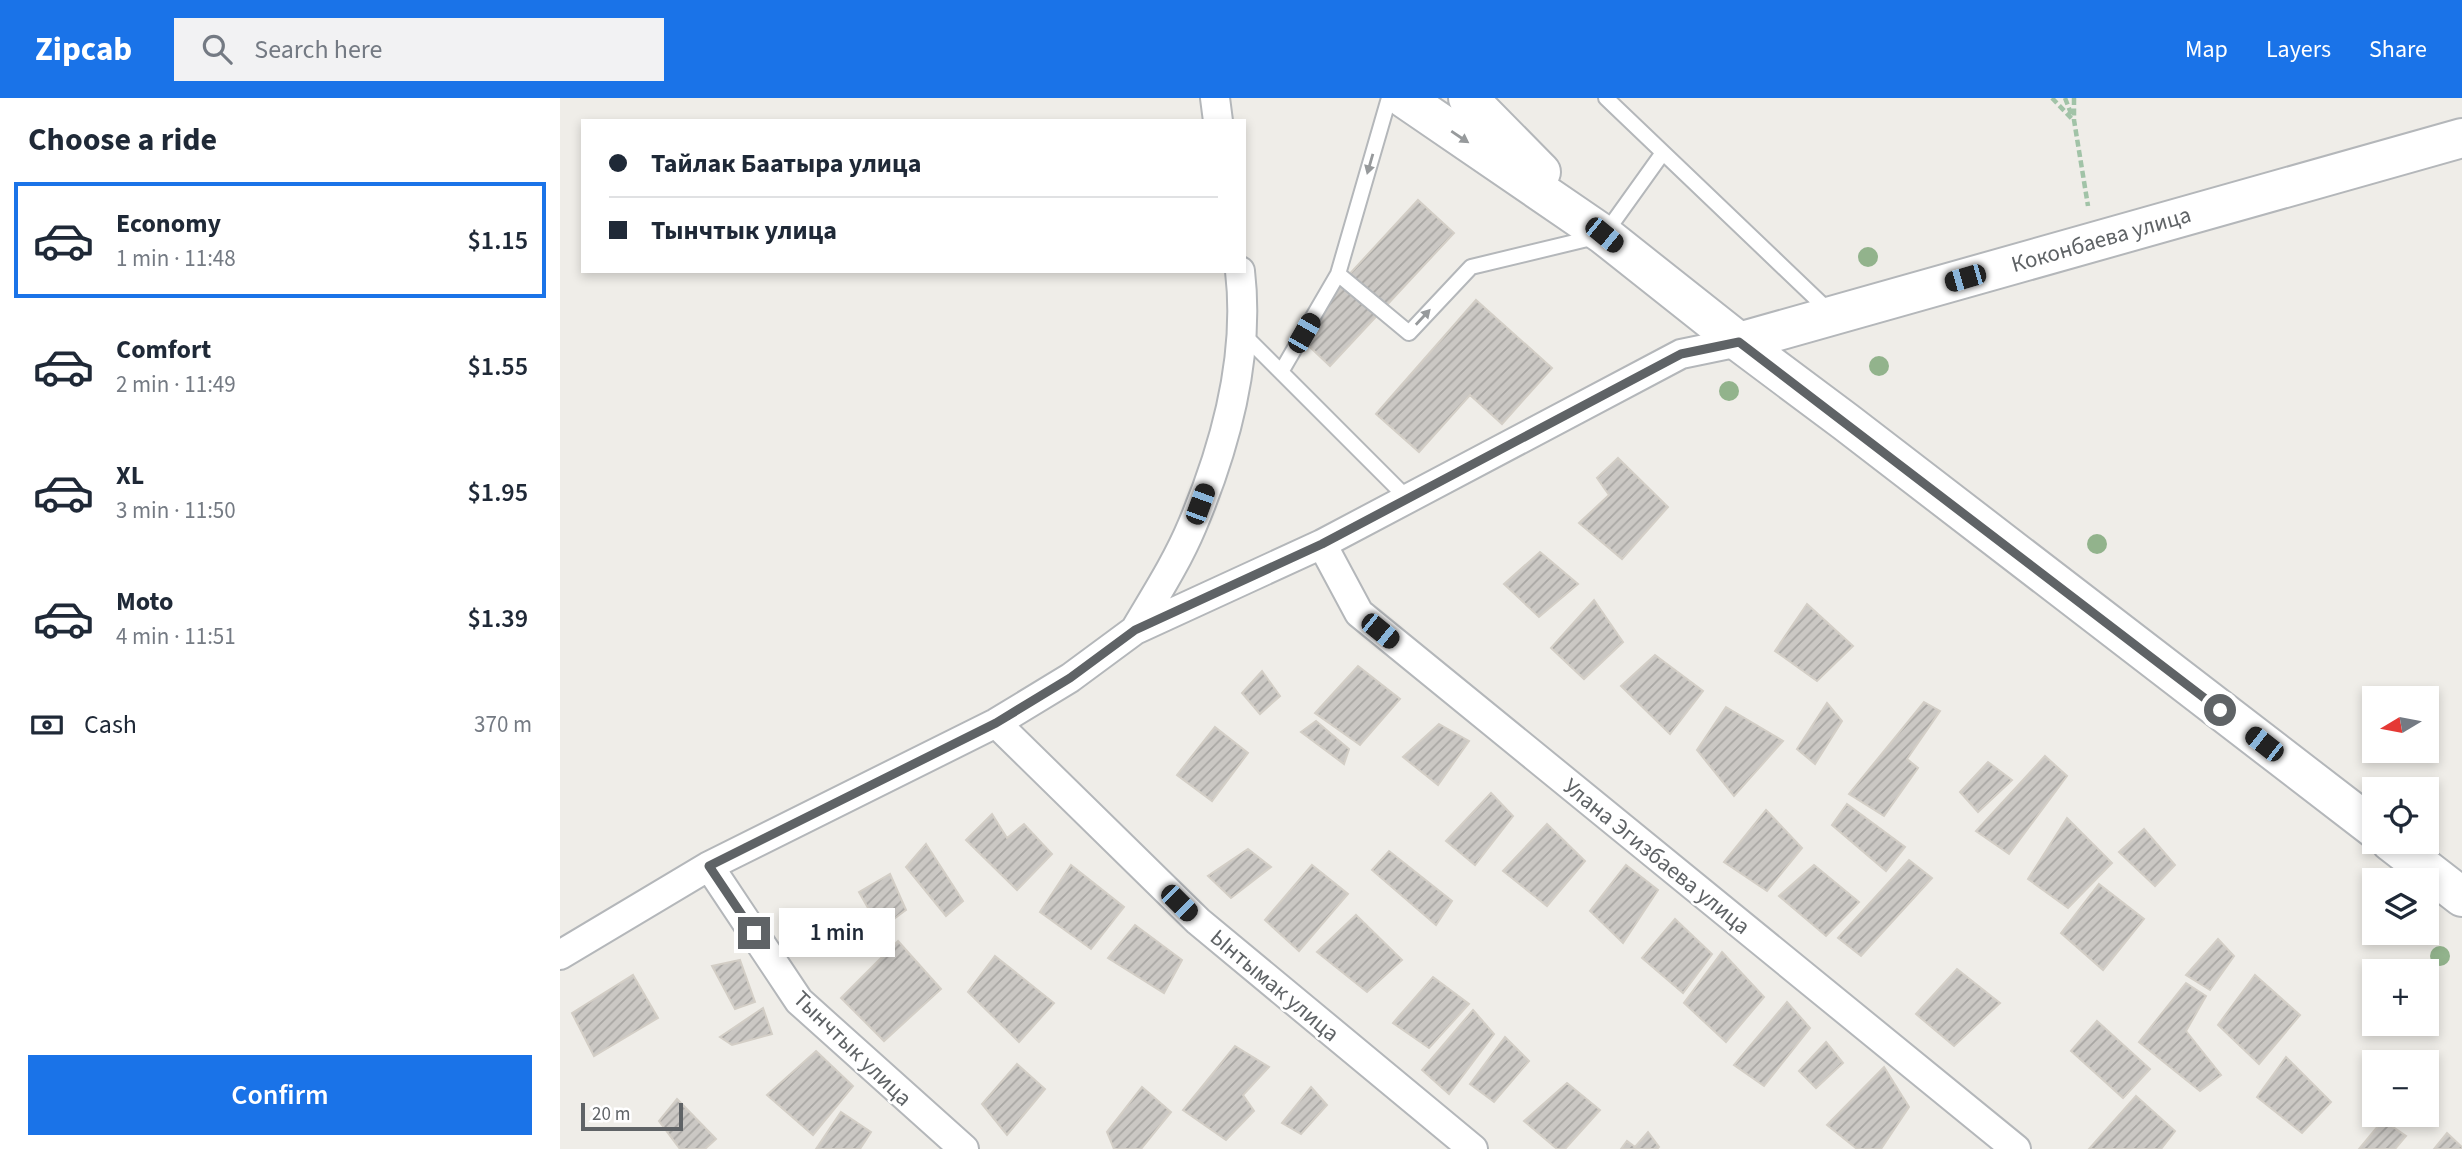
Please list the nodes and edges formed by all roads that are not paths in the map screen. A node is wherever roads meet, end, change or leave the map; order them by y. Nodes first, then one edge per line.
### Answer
1 (1215, 98) edge
2 (1390, 98) edge
3 (1404, 98) edge
4 (1468, 98) edge
5 (1605, 98) edge
6 (1219, 119) edge
7 (2462, 138) edge
8 (1662, 154) junction
9 (1604, 235) junction
10 (1240, 273) edge
11 (1338, 274) junction
12 (1833, 316) junction
13 (1241, 332) junction
14 (1739, 342) junction
15 (1281, 372) junction
16 (1408, 499) junction
17 (1322, 544) junction
18 (1135, 630) junction
19 (996, 723) junction
20 (2362, 819) edge
21 (2406, 854) edge
22 (709, 866) junction
23 (2462, 897) edge
24 (560, 955) edge
25 (964, 1149) edge
26 (1473, 1149) edge
27 (2015, 1149) edge

1 - 6 street
2 -> 11 lane
3 -> 9 main road
4 - 9 main road
5 - 8 lane
7 - 12 main road, Коконбаева улица
8 - 9 lane
8 - 12 lane
11 -> 9 lane
9 - 14 main road
10 - 13 street
11 - 15 lane
12 - 14 main road, Коконбаева улица
13 - 15 lane
13 - 18 street
14 - 16 street
14 - 20 main road
15 - 16 lane
16 - 17 street
17 - 18 street
17 - 27 street, Улана Эгизбаева улица
18 - 19 street
19 - 22 street
19 - 26 street, Ынтымак улица
21 - 23 main road
22 - 24 street
22 - 25 street, Тынчтык улица

